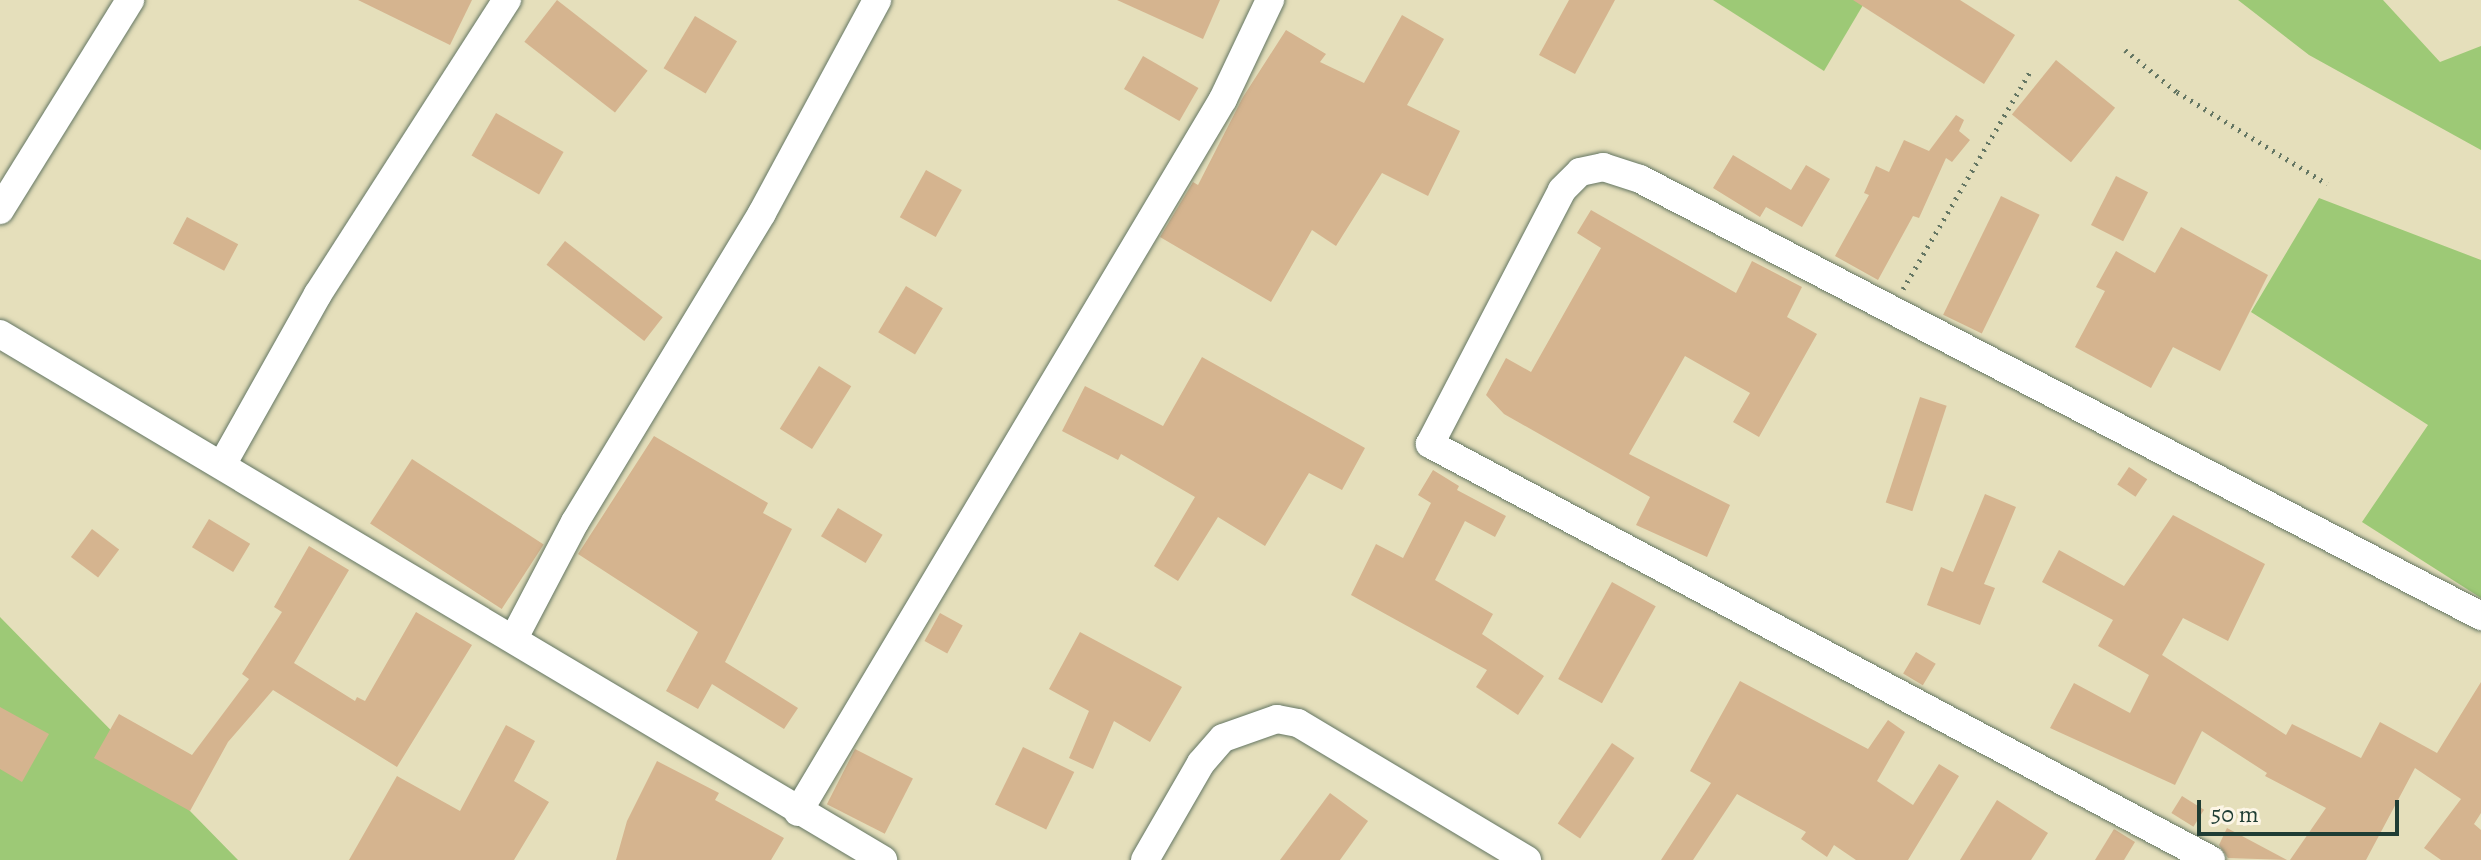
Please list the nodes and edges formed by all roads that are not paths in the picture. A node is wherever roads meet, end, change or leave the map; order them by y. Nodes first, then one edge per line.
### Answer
1 (130, 0) edge
2 (507, 0) edge
3 (877, 0) edge
4 (1270, 0) edge
5 (0, 210) edge
6 (0, 334) edge
7 (222, 465) junction
8 (2481, 616) edge
9 (514, 638) junction
10 (798, 812) junction
11 (883, 860) edge
12 (1145, 860) edge
13 (1527, 860) edge
14 (2211, 860) edge

1 - 5 street
2 - 7 street
3 - 9 street
4 - 10 street
6 - 7 street
7 - 9 street
8 - 14 street
9 - 10 street
10 - 11 street
12 - 13 street

